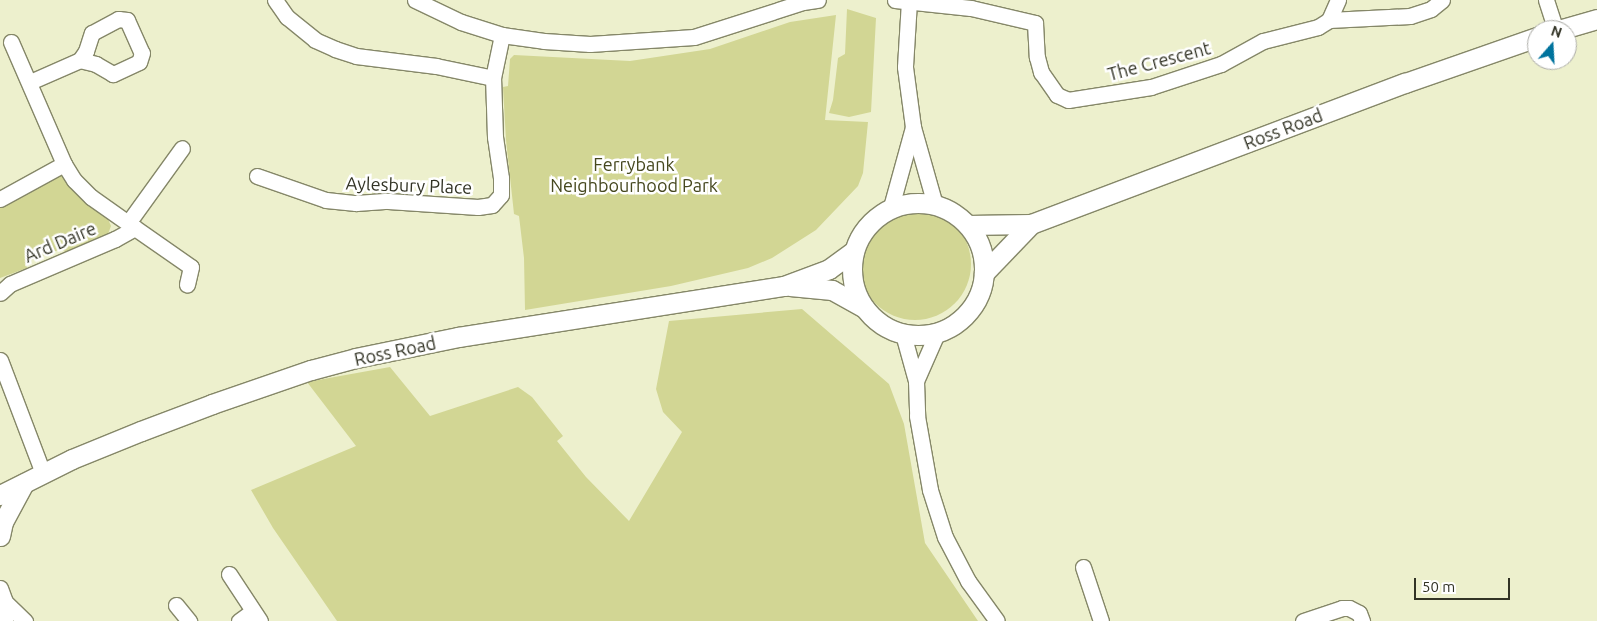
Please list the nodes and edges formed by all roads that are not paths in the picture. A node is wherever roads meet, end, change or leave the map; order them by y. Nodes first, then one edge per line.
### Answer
1 (275, 0) edge
2 (415, 0) edge
3 (818, 0) edge
4 (1338, 0) edge
5 (1442, 0) edge
6 (1546, 0) edge
7 (902, 1) edge
8 (1597, 19) edge
9 (1329, 20) junction
10 (1553, 20) edge
11 (1577, 24) edge
12 (502, 35) junction
13 (1527, 40) edge
14 (11, 42) dead end
15 (80, 60) dead end
16 (493, 78) junction
17 (30, 82) junction
18 (913, 127) junction
19 (182, 148) dead end
20 (64, 164) junction
21 (257, 176) dead end
22 (0, 199) edge
23 (934, 205) junction
24 (891, 207) junction
25 (1031, 224) junction
26 (968, 225) junction
27 (131, 226) junction
28 (854, 251) junction
29 (984, 273) junction
30 (187, 286) dead end
31 (784, 286) junction
32 (0, 291) edge
33 (864, 308) junction
34 (938, 331) junction
35 (903, 334) junction
36 (0, 360) edge
37 (916, 381) junction
38 (44, 473) junction
39 (24, 483) junction
40 (0, 495) edge
41 (1, 523) edge
42 (1083, 566) dead end
43 (229, 574) dead end
44 (3, 595) edge
45 (176, 605) dead end
46 (256, 616) edge
47 (5, 621) edge
48 (25, 621) edge
49 (189, 621) edge
50 (239, 621) edge
51 (996, 621) edge
52 (1101, 621) edge
53 (1304, 621) edge
54 (1362, 621) edge

1 - 16 street
2 - 12 street
3 - 12 street
4 - 9 street
5 - 9 street, The Crescent
6 - 10 street
7 - 9 street, The Crescent
7 - 18 street
8 - 11 main road
12 - 16 street
13 - 25 main road, Ross Road
14 - 17 street, Ard Daire
15 - 17 street
16 - 21 street, Aylesbury Place
17 - 20 street, Ard Daire
18 - 23 street
18 - 24 street
19 - 27 street, Ard Daire
20 - 22 street
20 - 27 street, Ard Daire
23 - 24 main road
23 - 26 main road
24 - 28 main road
25 - 26 main road
25 - 29 main road
26 - 29 main road
27 - 30 street, Ard Daire
27 - 32 street, Ard Daire
28 - 31 main road
28 - 33 main road
29 - 34 main road
31 - 33 main road
31 - 38 main road, Ross Road
33 - 35 main road
34 - 35 main road
34 - 37 street
35 - 37 street
36 - 38 street
37 - 51 street
38 - 39 main road, Ross Road
39 - 40 main road, Ross Road
39 - 41 main road
42 - 52 street
43 - 46 street
44 - 47 street
44 - 48 street
45 - 49 street
46 - 50 street
53 - 54 street

